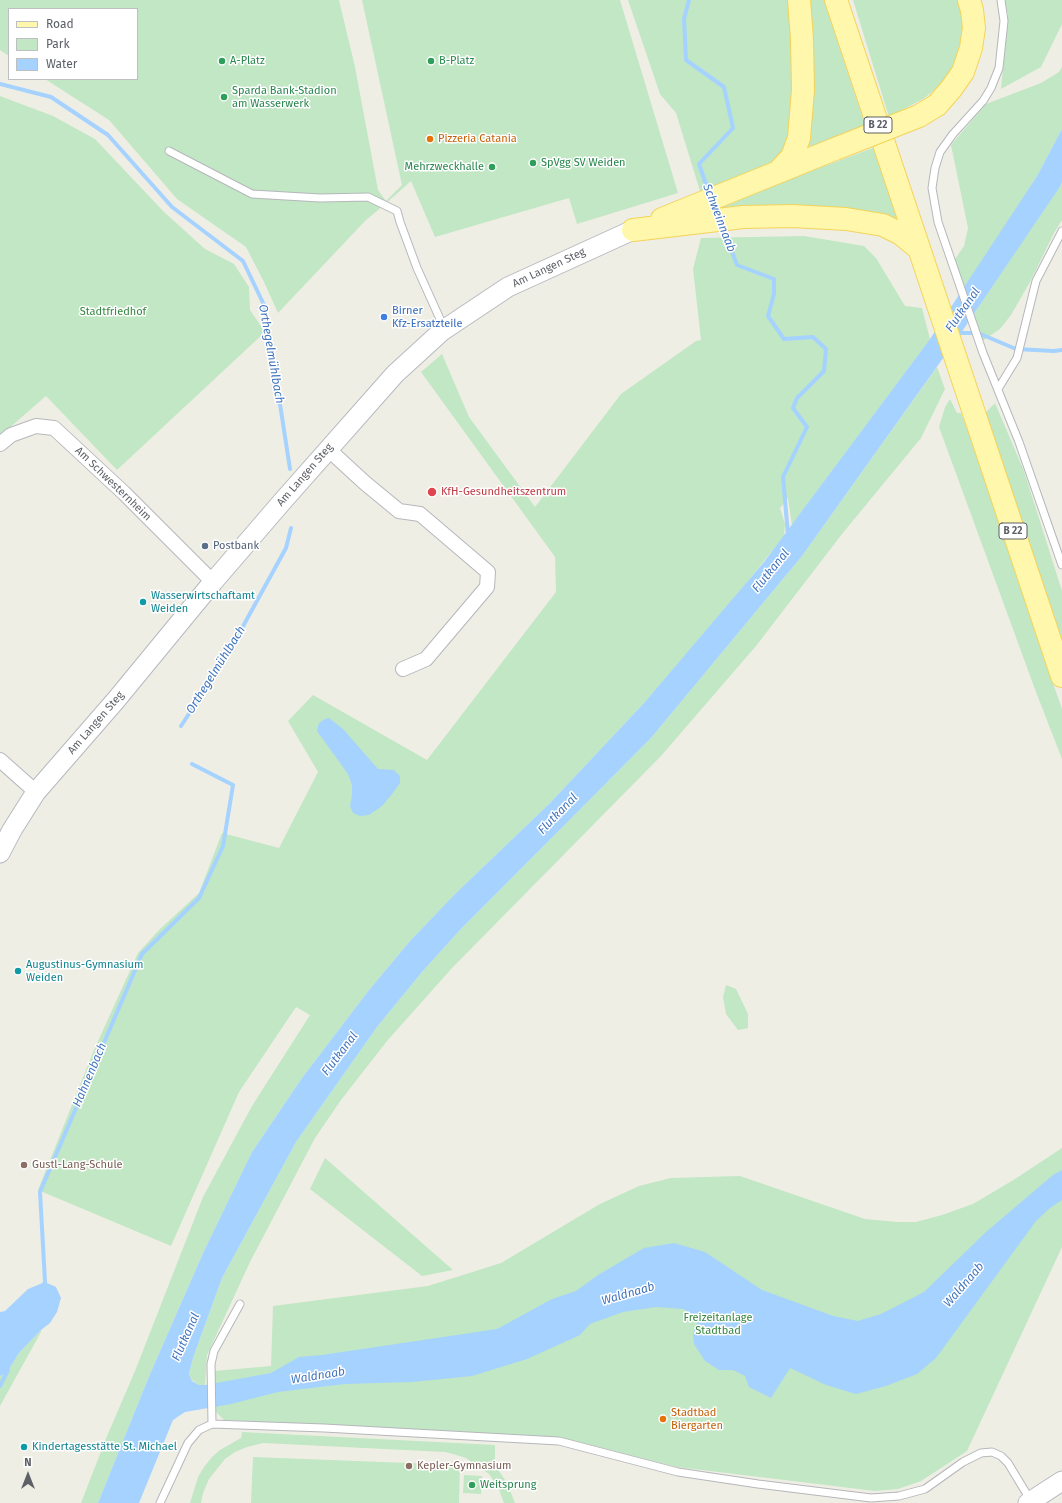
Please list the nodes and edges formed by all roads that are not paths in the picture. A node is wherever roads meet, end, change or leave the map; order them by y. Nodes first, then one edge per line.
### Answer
1 (799, 0) edge
2 (836, 0) edge
3 (842, 0) edge
4 (969, 0) edge
5 (1001, 0) edge
6 (846, 31) junction
7 (169, 151) dead end
8 (776, 173) junction
9 (679, 218) junction
10 (633, 230) joint
11 (1062, 231) edge
12 (918, 248) junction
13 (442, 331) junction
14 (998, 389) junction
15 (0, 444) edge
16 (328, 449) junction
17 (1062, 565) edge
18 (213, 582) junction
19 (403, 669) dead end
20 (1062, 676) edge
21 (0, 760) edge
22 (36, 792) junction
23 (0, 853) edge
24 (240, 1304) dead end
25 (212, 1424) junction
26 (1062, 1481) edge
27 (1030, 1502) edge
28 (160, 1503) edge

1 - 8 main road
2 - 6 main road, B 22
3 - 6 main road
4 - 8 main road, bridge
5 - 14 lane
6 - 12 main road, B 22
7 - 13 lane
8 - 9 main road
9 - 10 main road
9 - 12 main road
10 - 13 street, Am Langen Steg
11 - 14 lane
12 - 20 main road, B 22
13 - 16 street, Am Langen Steg
14 - 17 lane
15 - 18 street, Am Schwesternheim
16 - 18 street, Am Langen Steg
16 - 19 street
18 - 22 street, Am Langen Steg
21 - 22 street
22 - 23 street, Am Langen Steg
24 - 25 lane
25 - 27 lane
25 - 28 lane
26 - 27 street

